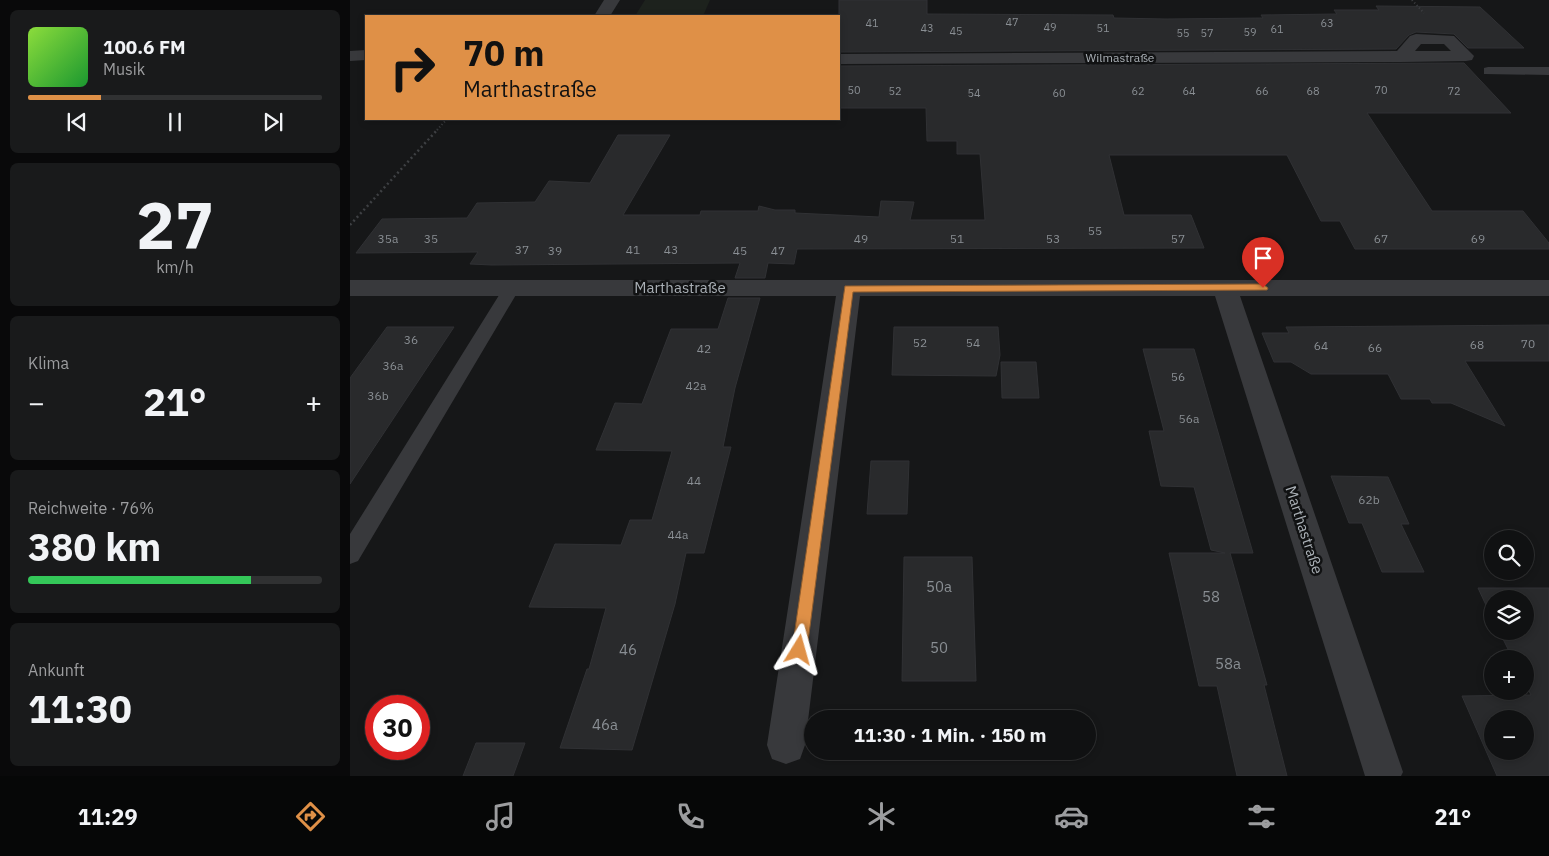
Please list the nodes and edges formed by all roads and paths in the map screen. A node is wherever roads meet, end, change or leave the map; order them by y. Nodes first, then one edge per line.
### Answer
1 (612, 0) edge
2 (603, 15) edge
3 (365, 55) edge
4 (350, 56) edge
5 (1401, 57) dead end
6 (840, 59) edge
7 (1549, 71) edge
8 (1488, 72) dead end
9 (446, 120) edge
10 (350, 225) edge
11 (350, 288) edge
12 (512, 288) junction
13 (849, 288) junction
14 (1225, 288) junction
15 (1549, 288) edge
16 (350, 554) edge
17 (786, 745) dead end
18 (1383, 772) dead end

1 - 2 street
3 - 4 street
5 - 6 street, Wilmastraße
7 - 8 lane
9 - 10 path
11 - 12 street, Marthastraße
12 - 13 street, Marthastraße
12 - 16 lane
13 - 14 street, Marthastraße
13 - 17 street
14 - 15 street, Marthastraße
14 - 18 street, Marthastraße

